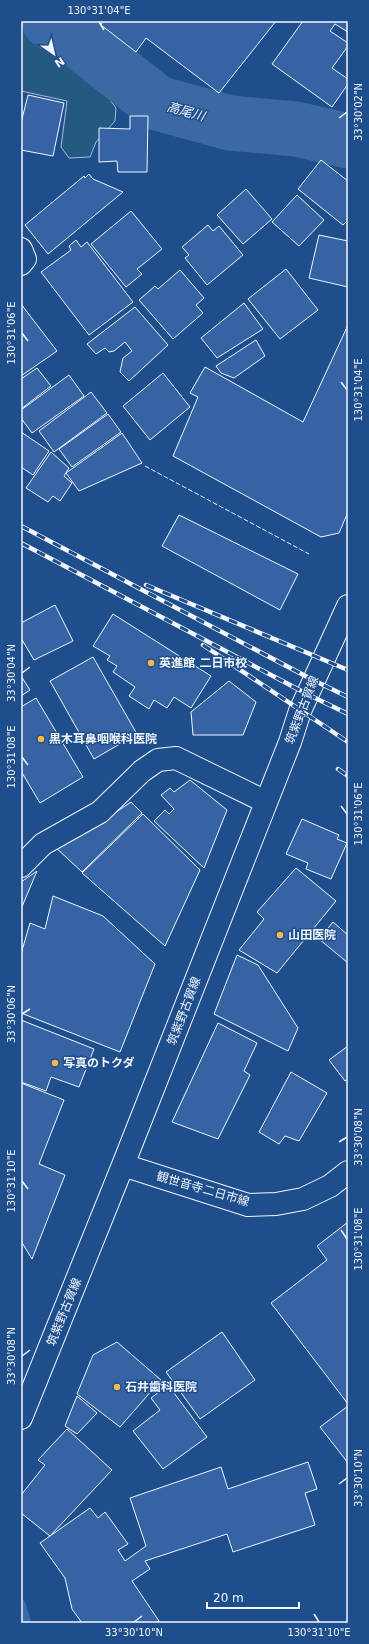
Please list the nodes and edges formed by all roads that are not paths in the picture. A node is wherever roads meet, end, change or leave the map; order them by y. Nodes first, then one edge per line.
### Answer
1 (21, 249) edge
2 (21, 264) edge
3 (348, 606) edge
4 (266, 802) junction
5 (21, 866) edge
6 (123, 1165) junction
7 (348, 1172) edge
8 (21, 1418) edge

1 - 2 main road
3 - 4 main road, 筑紫野古賀線
4 - 5 main road
4 - 6 main road, 筑紫野古賀線
6 - 7 main road, 観世音寺二日市線
6 - 8 main road, 筑紫野古賀線

